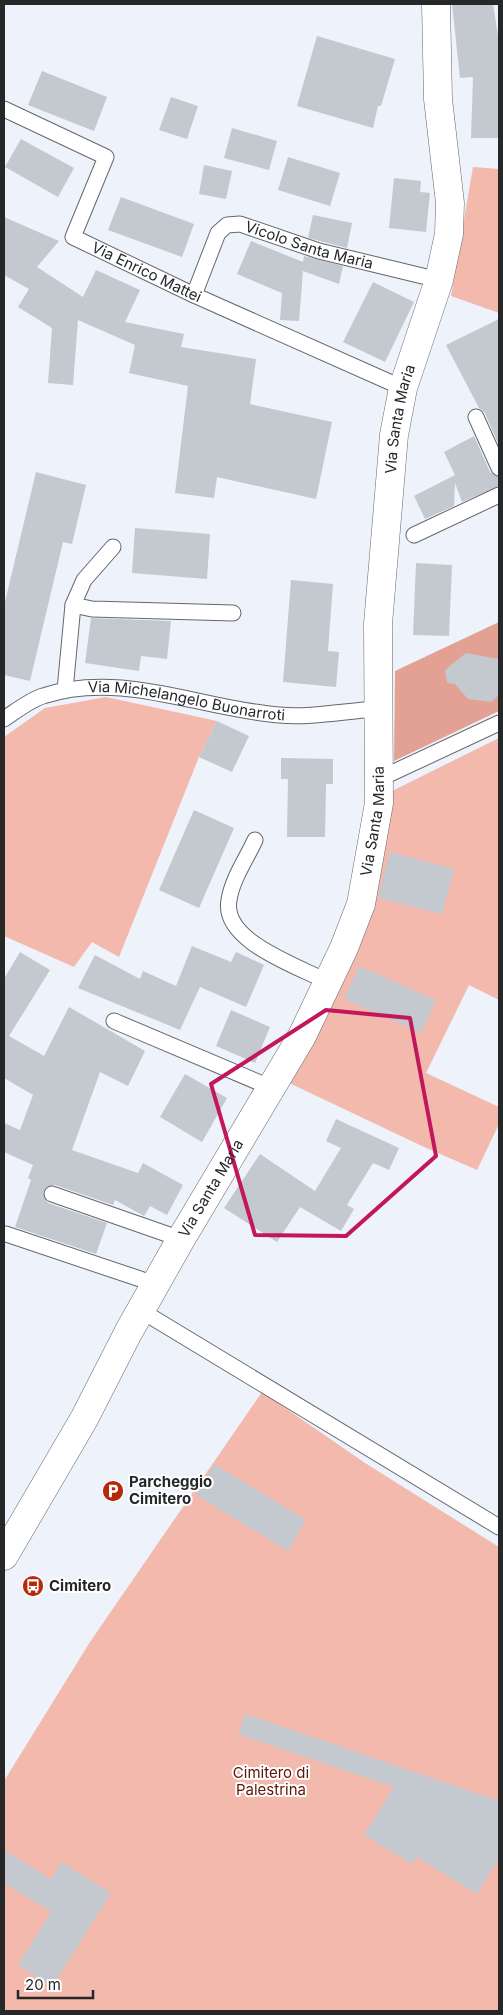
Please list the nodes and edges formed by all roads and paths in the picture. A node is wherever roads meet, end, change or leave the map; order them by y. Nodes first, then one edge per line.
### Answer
1 (436, 4) edge
2 (4, 109) edge
3 (439, 280) junction
4 (194, 295) junction
5 (403, 388) junction
6 (476, 418) dead end
7 (499, 468) edge
8 (499, 495) edge
9 (414, 535) dead end
10 (113, 547) dead end
11 (73, 605) junction
12 (233, 613) dead end
13 (64, 690) junction
14 (377, 709) junction
15 (4, 718) edge
16 (499, 723) edge
17 (379, 779) junction
18 (255, 840) dead end
19 (328, 982) junction
20 (114, 1021) dead end
21 (272, 1088) junction
22 (52, 1194) dead end
23 (6, 1234) dead end
24 (180, 1238) junction
25 (155, 1284) junction
26 (140, 1310) junction
27 (499, 1527) edge
28 (4, 1556) edge

1 - 3 street, Via Santa Maria
2 - 4 lane, Via Enrico Mattei
3 - 4 lane, Vicolo Santa Maria
3 - 5 street, Via Santa Maria
4 - 5 lane, Via Enrico Mattei
5 - 14 street, Via Santa Maria
6 - 7 lane
8 - 9 lane
10 - 11 lane
11 - 12 lane
11 - 13 lane
13 - 14 lane, Via Michelangelo Buonarroti
13 - 15 lane, Via Michelangelo Buonarroti
14 - 17 street, Via Santa Maria
16 - 17 lane
17 - 19 street, Via Santa Maria
18 - 19 lane
19 - 21 street, Via Santa Maria
20 - 21 lane
21 - 24 street, Via Santa Maria
22 - 24 lane
23 - 25 lane
24 - 25 street, Via Santa Maria
25 - 26 street, Via Santa Maria
26 - 27 lane
26 - 28 street, Via Santa Maria

